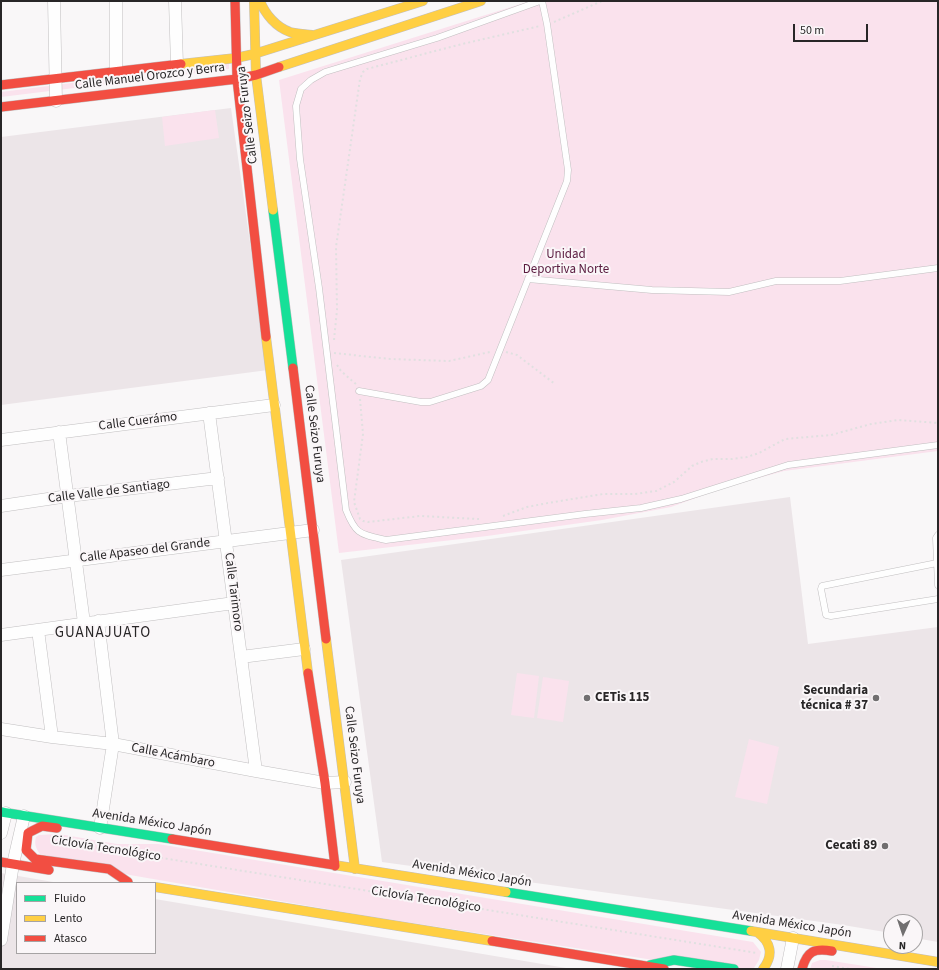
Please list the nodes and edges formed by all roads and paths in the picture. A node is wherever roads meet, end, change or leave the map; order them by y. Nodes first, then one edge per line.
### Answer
1 (54, 1) edge
2 (116, 1) edge
3 (176, 1) edge
4 (236, 1) edge
5 (254, 1) edge
6 (260, 1) edge
7 (423, 1) edge
8 (482, 1) edge
9 (541, 1) edge
10 (602, 1) edge
11 (547, 24) junction
12 (316, 36) junction
13 (254, 54) junction
14 (236, 58) junction
15 (177, 65) junction
16 (116, 72) junction
17 (256, 75) junction
18 (56, 79) junction
19 (237, 79) junction
20 (1, 85) edge
21 (56, 101) junction
22 (1, 107) edge
23 (938, 268) edge
24 (528, 279) junction
25 (500, 350) junction
26 (327, 353) junction
27 (555, 384) dead end
28 (359, 391) dead end
29 (274, 405) junction
30 (209, 413) junction
31 (59, 432) junction
32 (1, 440) edge
33 (938, 445) edge
34 (218, 478) junction
35 (68, 496) junction
36 (1, 506) edge
37 (313, 530) junction
38 (290, 532) junction
39 (938, 535) edge
40 (226, 541) junction
41 (76, 560) junction
42 (937, 563) junction
43 (1, 570) edge
44 (938, 585) edge
45 (938, 600) edge
46 (234, 603) junction
47 (98, 621) junction
48 (84, 623) junction
49 (38, 630) junction
50 (1, 635) edge
51 (304, 649) junction
52 (241, 657) junction
53 (1, 729) edge
54 (52, 737) junction
55 (114, 744) junction
56 (256, 771) junction
57 (345, 782) junction
58 (325, 783) junction
59 (4, 813) edge
60 (24, 816) junction
61 (100, 828) junction
62 (1, 833) edge
63 (147, 836) junction
64 (62, 842) dead end
65 (7, 863) edge
66 (335, 866) junction
67 (355, 869) junction
68 (67, 873) dead end
69 (105, 879) dead end
70 (124, 882) edge
71 (129, 882) edge
72 (156, 887) edge
73 (757, 932) junction
74 (774, 934) junction
75 (793, 938) junction
76 (1, 940) edge
77 (769, 955) junction
78 (915, 958) junction
79 (938, 962) edge
80 (646, 966) junction
81 (829, 966) dead end
82 (664, 969) edge
83 (734, 969) edge
84 (763, 969) edge
85 (770, 969) edge
86 (787, 969) edge
87 (802, 969) edge
88 (850, 969) edge

1 - 18 street
2 - 16 street
3 - 15 street
4 - 14 street, Calle Seizo Furuya
5 - 13 street, Calle Seizo Furuya
6 - 12 street
7 - 12 street, Calle Manuel Orozco y Berra
8 - 17 street, Calle Manuel Orozco y Berra
9 - 11 lane
9 - 26 lane
10 - 11 path
11 - 24 lane
12 - 13 street, Calle Manuel Orozco y Berra
13 - 14 street, Calle Manuel Orozco y Berra
13 - 17 street, Calle Seizo Furuya
14 - 15 street, Calle Manuel Orozco y Berra
14 - 19 street, Calle Seizo Furuya
15 - 16 street, Calle Manuel Orozco y Berra
16 - 18 street, Calle Manuel Orozco y Berra
17 - 19 street, Calle Manuel Orozco y Berra
17 - 37 street, Calle Seizo Furuya
18 - 20 street, Calle Manuel Orozco y Berra
18 - 21 street
19 - 21 street, Calle Manuel Orozco y Berra
19 - 29 street, Calle Seizo Furuya
21 - 22 street, Calle Manuel Orozco y Berra
23 - 24 lane
24 - 25 lane
25 - 26 path
25 - 27 path
25 - 28 lane
26 - 33 lane
29 - 30 street, Calle Cuerámo
29 - 38 street, Calle Seizo Furuya
30 - 31 street, Calle Cuerámo
30 - 34 street, Calle Tarimoro
31 - 32 street, Calle Cuerámo
31 - 35 street
34 - 35 street, Calle Valle de Santiago
34 - 40 street, Calle Tarimoro
35 - 36 street, Calle Valle de Santiago
35 - 41 street
37 - 38 street, Calle Apaseo del Grande
37 - 57 street, Calle Seizo Furuya
38 - 40 street, Calle Apaseo del Grande
38 - 51 street, Calle Seizo Furuya
39 - 42 lane
40 - 41 street, Calle Apaseo del Grande
40 - 46 street, Calle Tarimoro
41 - 43 street, Calle Apaseo del Grande
41 - 48 street
42 - 44 lane
42 - 45 lane
46 - 47 street
46 - 52 street, Calle Tarimoro
47 - 48 street
47 - 55 street
48 - 49 street
49 - 50 street
49 - 54 street
51 - 52 street
51 - 58 street, Calle Seizo Furuya
52 - 56 street, Calle Tarimoro
53 - 54 street, Calle Acámbaro
54 - 55 street, Calle Acámbaro
55 - 56 street, Calle Acámbaro
55 - 61 street
56 - 58 street, Calle Acámbaro
57 - 58 street, Calle Acámbaro
57 - 67 street, Calle Seizo Furuya
58 - 66 street, Calle Seizo Furuya
59 - 60 street, Avenida México Japón
59 - 62 street
60 - 61 street, Avenida México Japón
60 - 65 street
61 - 63 street, Avenida México Japón
63 - 66 street, Avenida México Japón
63 - 71 street
64 - 77 path, Ciclovía Tecnológico
65 - 68 street
65 - 76 street
66 - 67 street, Avenida México Japón
67 - 73 street, Avenida México Japón
69 - 70 street
72 - 80 street
73 - 74 street, Avenida México Japón
73 - 77 street
74 - 75 street, Avenida México Japón
74 - 85 street
75 - 78 street, Avenida México Japón
75 - 86 street
77 - 84 street
78 - 79 street, Avenida México Japón
78 - 87 street
80 - 82 street
80 - 83 street
81 - 88 path

